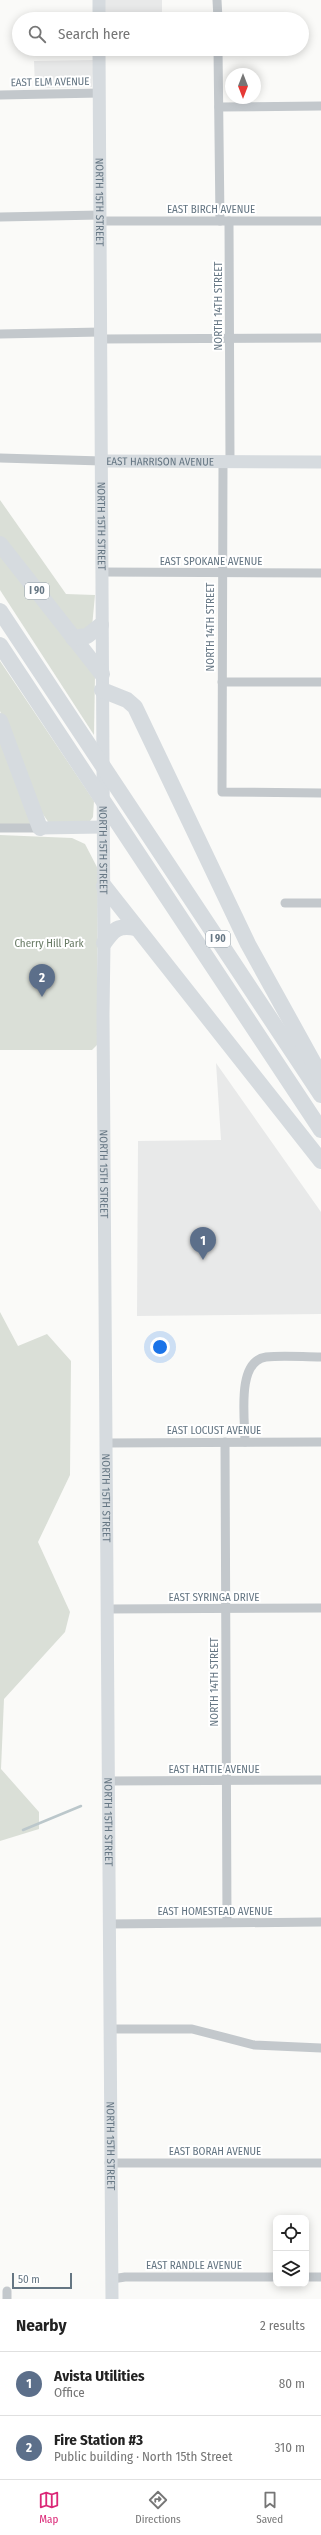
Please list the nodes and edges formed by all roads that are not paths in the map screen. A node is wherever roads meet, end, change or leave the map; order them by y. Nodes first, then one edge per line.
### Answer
1 (99, 0) edge
2 (217, 0) edge
3 (99, 12) edge
4 (218, 12) edge
5 (99, 56) edge
6 (218, 56) edge
7 (100, 93) junction
8 (0, 95) edge
9 (321, 106) edge
10 (219, 107) junction
11 (0, 217) edge
12 (100, 218) junction
13 (224, 221) junction
14 (321, 221) edge
15 (0, 334) edge
16 (101, 335) junction
17 (230, 338) junction
18 (321, 338) edge
19 (0, 458) edge
20 (102, 461) junction
21 (227, 462) junction
22 (321, 462) edge
23 (0, 544) edge
24 (101, 572) junction
25 (222, 573) junction
26 (321, 573) edge
27 (0, 611) edge
28 (101, 625) junction
29 (73, 638) junction
30 (0, 645) edge
31 (102, 674) junction
32 (222, 682) junction
33 (321, 682) edge
34 (102, 690) junction
35 (0, 721) edge
36 (321, 793) edge
37 (109, 824) junction
38 (0, 828) edge
39 (40, 828) junction
40 (104, 886) junction
41 (285, 903) dead end
42 (321, 903) edge
43 (136, 928) junction
44 (104, 943) junction
45 (321, 1076) edge
46 (321, 1094) edge
47 (321, 1130) edge
48 (321, 1161) edge
49 (321, 1357) edge
50 (225, 1442) junction
51 (245, 1442) junction
52 (321, 1442) edge
53 (107, 1443) junction
54 (321, 1608) edge
55 (108, 1609) junction
56 (225, 1609) junction
57 (321, 1780) edge
58 (108, 1781) junction
59 (226, 1781) junction
60 (227, 1922) junction
61 (321, 1922) edge
62 (109, 1924) junction
63 (109, 2029) junction
64 (321, 2048) edge
65 (321, 2163) edge
66 (109, 2164) junction
67 (273, 2277) edge
68 (309, 2277) edge
69 (321, 2277) edge
70 (112, 2279) junction
71 (112, 2299) edge

1 - 3 main road
2 - 4 street
5 - 7 main road, NORTH 15TH STREET
6 - 10 street, NORTH 14TH STREET
7 - 8 street, EAST ELM AVENUE
7 - 12 main road, NORTH 15TH STREET
9 - 10 street
10 - 13 street, NORTH 14TH STREET
11 - 12 street, EAST BIRCH AVENUE
12 - 13 street, EAST BIRCH AVENUE
12 - 16 main road, NORTH 15TH STREET
13 - 14 street, EAST BIRCH AVENUE
13 - 17 street, NORTH 14TH STREET
15 - 16 street
16 - 17 street
16 - 20 main road, NORTH 15TH STREET
17 - 18 street
17 - 21 street, NORTH 14TH STREET
19 - 20 street, EAST HARRISON AVENUE
20 - 21 main road, EAST HARRISON AVENUE
20 - 24 main road, NORTH 15TH STREET
21 - 22 main road, EAST HARRISON AVENUE
21 - 25 street, NORTH 14TH STREET
23 - 29 highway, I 90
24 - 25 street, EAST SPOKANE AVENUE
24 - 28 main road, NORTH 15TH STREET
25 - 26 street, EAST SPOKANE AVENUE
25 - 32 street, NORTH 14TH STREET
27 - 46 highway, I 90
28 - 29 highway
28 - 31 main road, NORTH 15TH STREET
29 - 31 highway, I 90
30 - 37 highway, I 90
31 - 34 main road, NORTH 15TH STREET
32 - 33 street
32 - 36 street, NORTH 14TH STREET
34 - 37 main road, NORTH 15TH STREET
34 - 45 highway
35 - 39 highway
37 - 39 main road
37 - 40 main road, NORTH 15TH STREET
37 - 47 highway, I 90
38 - 39 street
40 - 43 highway
40 - 44 main road, NORTH 15TH STREET
41 - 42 street
43 - 44 highway
43 - 48 highway
44 - 53 main road, NORTH 15TH STREET
49 - 51 street
50 - 51 street, EAST LOCUST AVENUE
50 - 53 street, EAST LOCUST AVENUE
50 - 56 street, NORTH 14TH STREET
51 - 52 street, EAST LOCUST AVENUE
53 - 55 main road, NORTH 15TH STREET
54 - 56 street, EAST SYRINGA DRIVE
55 - 56 street, EAST SYRINGA DRIVE
55 - 58 main road, NORTH 15TH STREET
56 - 59 street, NORTH 14TH STREET
57 - 59 street, EAST HATTIE AVENUE
58 - 59 street, EAST HATTIE AVENUE
58 - 62 main road, NORTH 15TH STREET
59 - 60 street, NORTH 14TH STREET
60 - 61 street, EAST HOMESTEAD AVENUE
60 - 62 street, EAST HOMESTEAD AVENUE
62 - 63 main road, NORTH 15TH STREET
63 - 64 street
63 - 66 main road, NORTH 15TH STREET
65 - 66 street, EAST BORAH AVENUE
66 - 70 main road, NORTH 15TH STREET
67 - 70 street, EAST RANDLE AVENUE
68 - 69 street
70 - 71 main road, NORTH 15TH STREET

